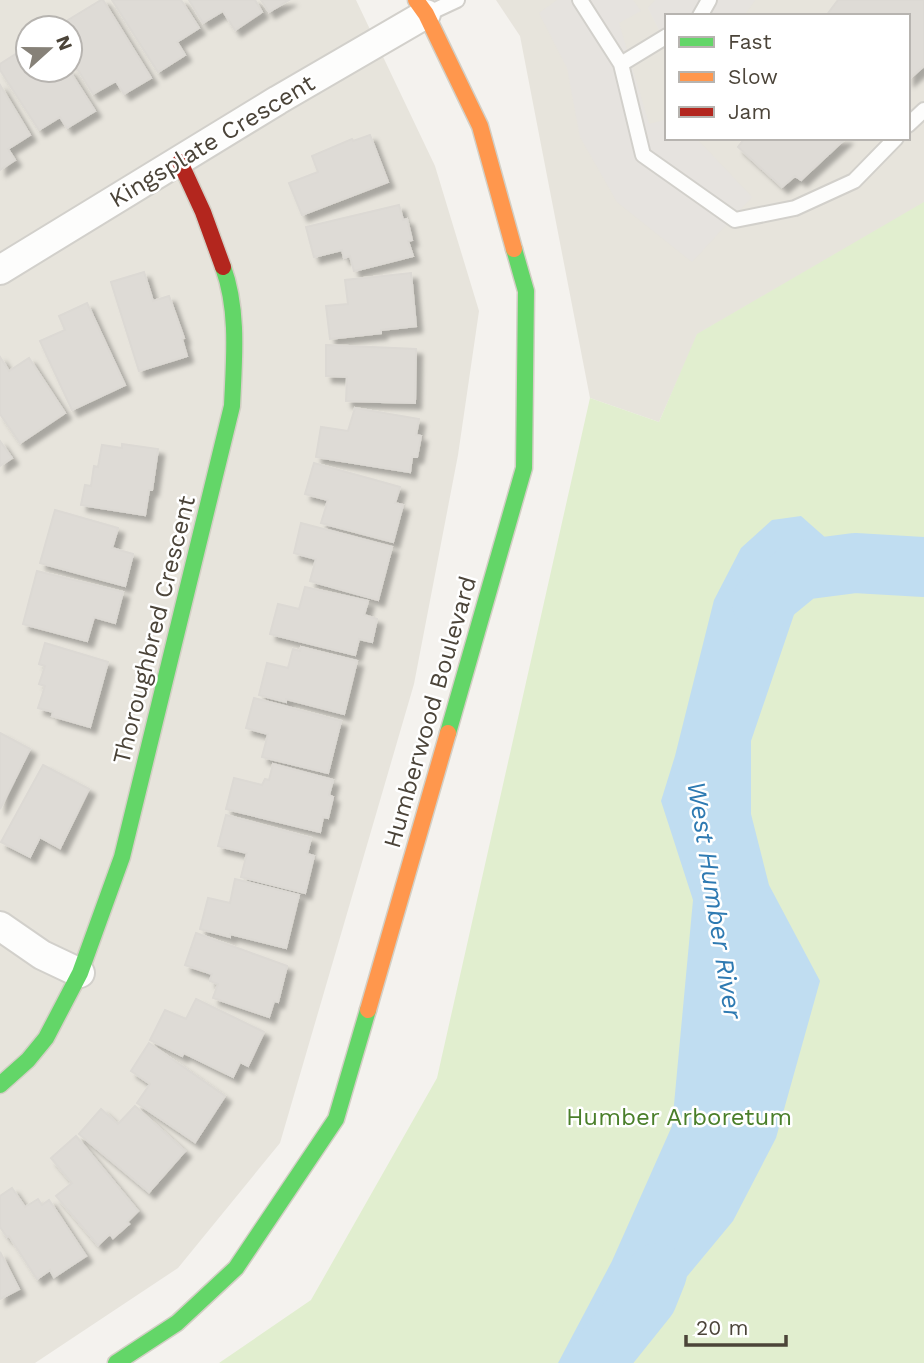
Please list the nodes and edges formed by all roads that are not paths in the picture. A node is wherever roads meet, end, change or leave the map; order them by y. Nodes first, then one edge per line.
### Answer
1 (457, 0) edge
2 (579, 0) edge
3 (427, 5) edge
4 (665, 37) edge
5 (621, 64) junction
6 (924, 110) edge
7 (910, 123) edge
8 (894, 140) edge
9 (180, 162) junction
10 (0, 270) edge
11 (0, 926) edge
12 (80, 973) junction
13 (0, 1086) edge
14 (116, 1363) edge

1 - 3 lane
2 - 5 lane
3 - 9 street, Kingsplate Crescent
3 - 14 street, Humberwood Boulevard
4 - 5 lane
5 - 8 lane
6 - 7 lane
9 - 10 street, Kingsplate Crescent
9 - 12 street, Thoroughbred Crescent
11 - 12 street
12 - 13 street, Thoroughbred Crescent

